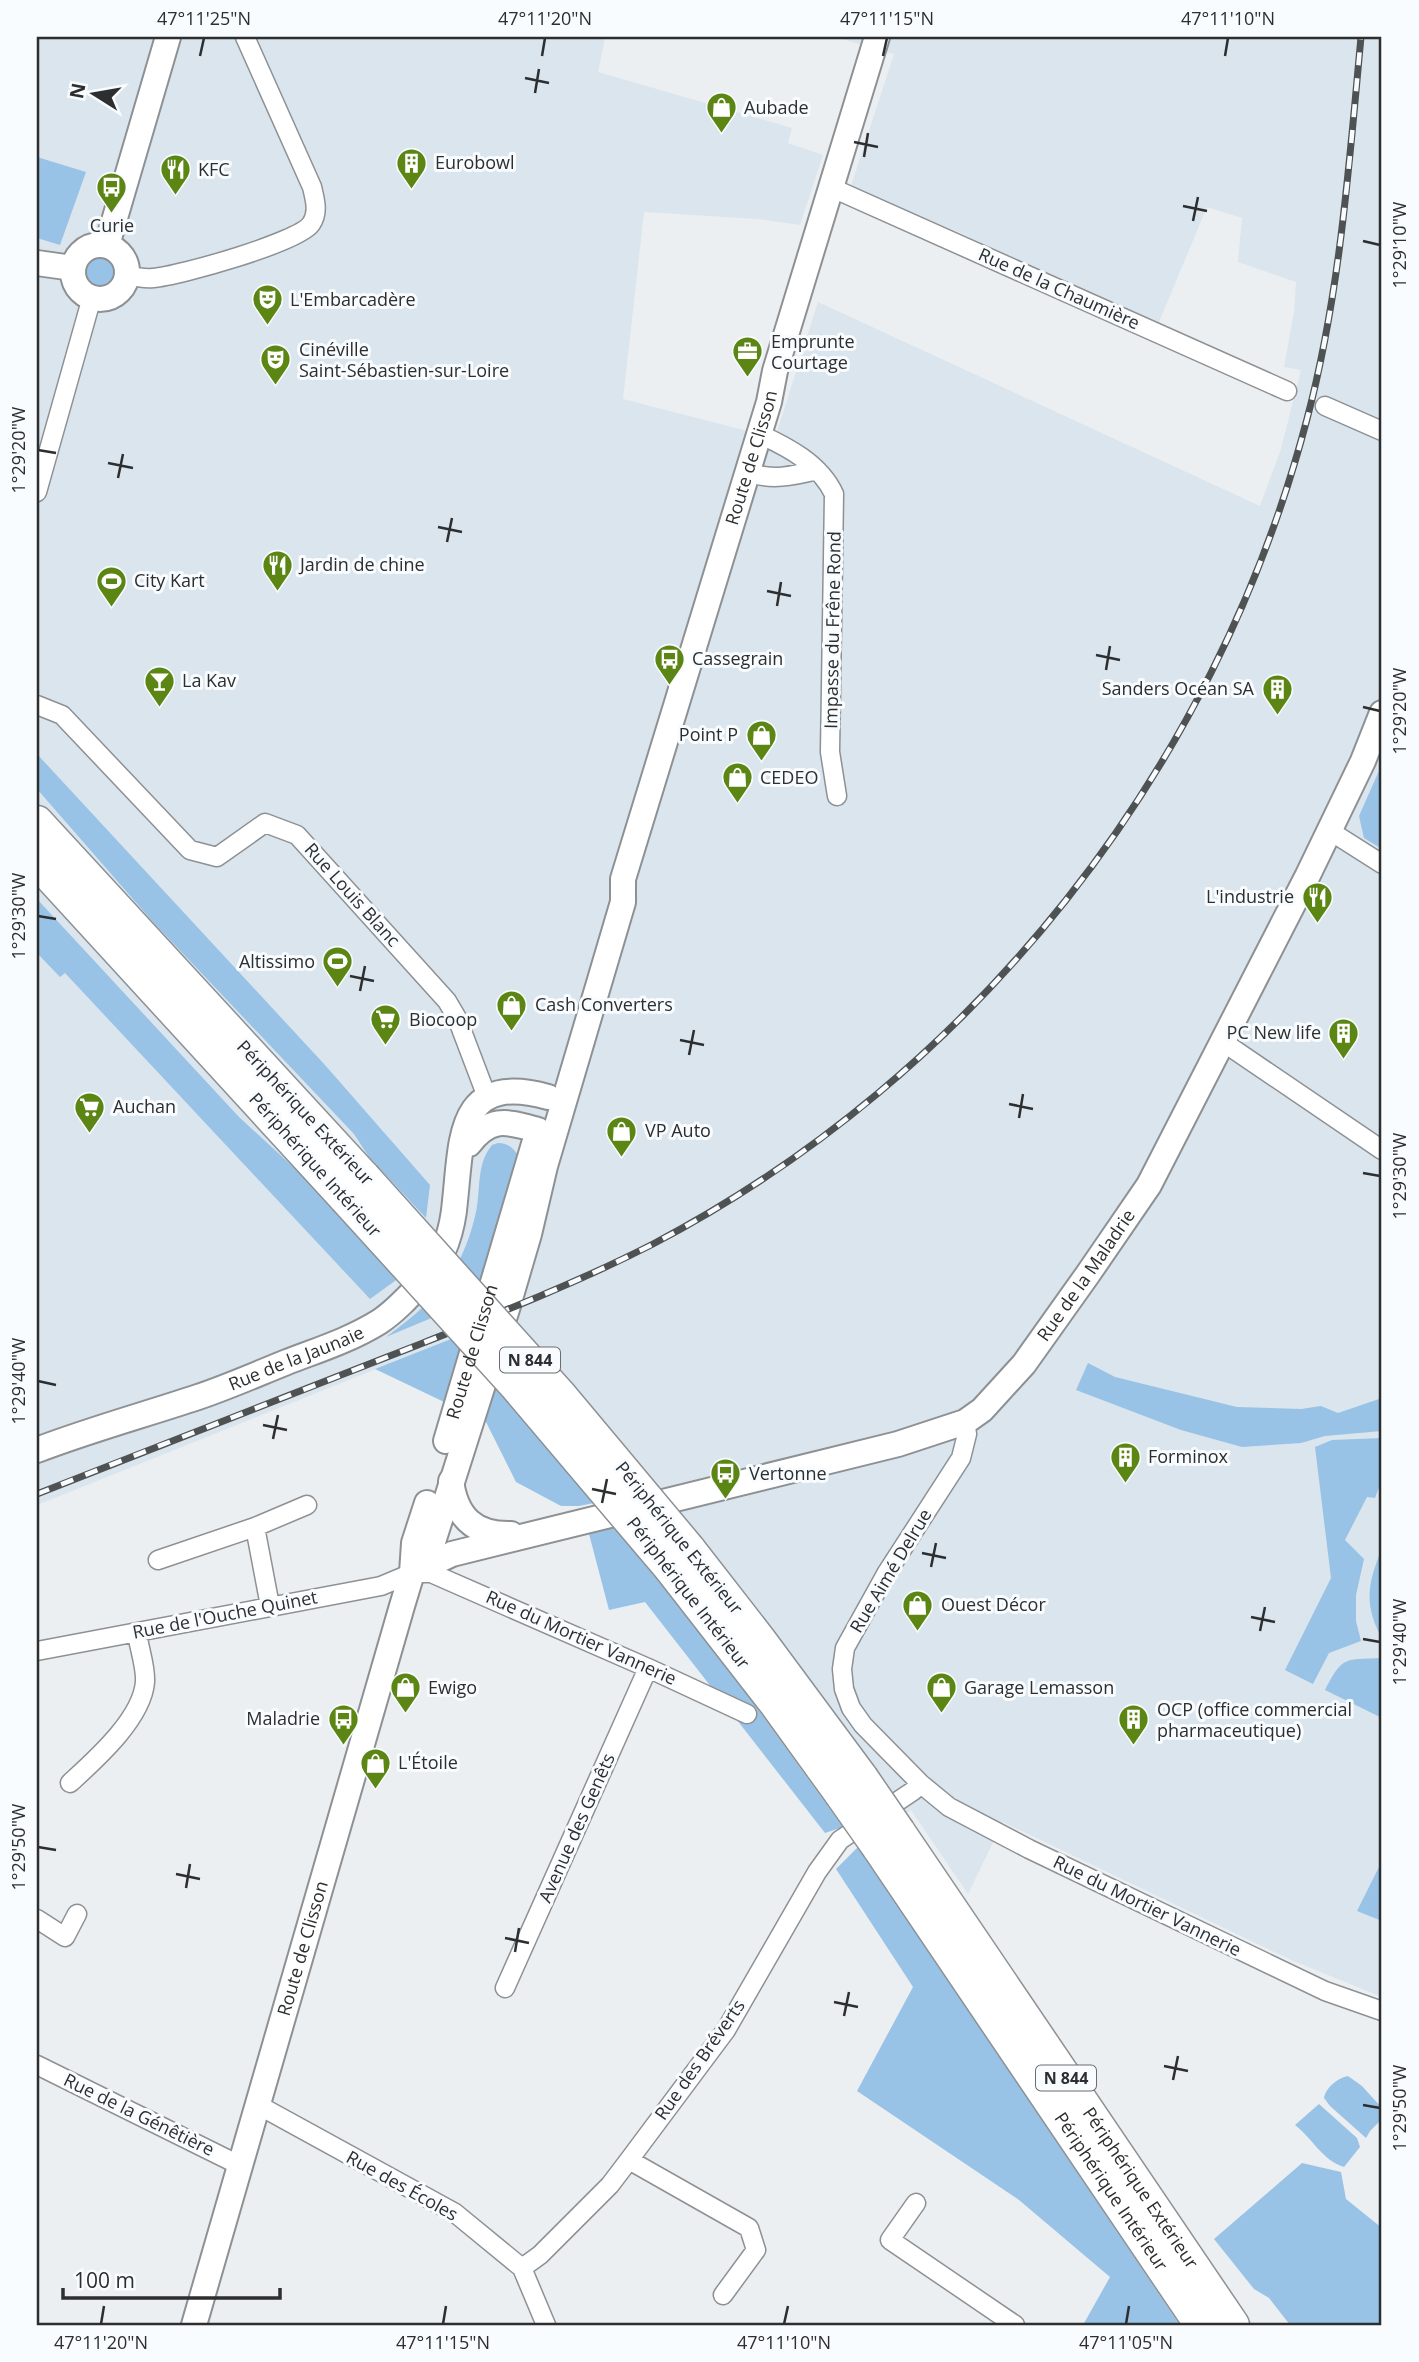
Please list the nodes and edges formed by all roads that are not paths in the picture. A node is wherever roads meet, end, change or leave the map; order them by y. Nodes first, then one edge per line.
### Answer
1 (168, 37) edge
2 (245, 37) edge
3 (877, 37) edge
4 (830, 187) junction
5 (107, 246) junction
6 (37, 263) edge
7 (73, 268) junction
8 (126, 275) junction
9 (92, 298) junction
10 (1287, 391) dead end
11 (1325, 405) dead end
12 (1382, 431) edge
13 (759, 434) junction
14 (44, 440) edge
15 (817, 470) junction
16 (747, 472) junction
17 (37, 492) edge
18 (37, 705) edge
19 (1382, 713) edge
20 (836, 796) dead end
21 (37, 822) edge
22 (1330, 831) junction
23 (37, 862) edge
24 (1382, 864) edge
25 (1223, 1042) junction
26 (487, 1097) junction
27 (550, 1111) junction
28 (1382, 1150) edge
29 (464, 1155) junction
30 (355, 1188) junction
31 (965, 1422) junction
32 (37, 1450) edge
33 (451, 1481) junction
34 (307, 1505) dead end
35 (255, 1527) junction
36 (536, 1533) junction
37 (158, 1560) dead end
38 (412, 1573) junction
39 (270, 1606) junction
40 (137, 1633) junction
41 (37, 1651) edge
42 (648, 1668) junction
43 (747, 1714) dead end
44 (70, 1783) dead end
45 (921, 1783) junction
46 (888, 1839) junction
47 (77, 1914) dead end
48 (37, 1919) edge
49 (505, 1988) dead end
50 (1382, 2011) edge
51 (37, 2065) edge
52 (258, 2105) junction
53 (629, 2160) junction
54 (241, 2166) junction
55 (916, 2203) dead end
56 (522, 2268) junction
57 (723, 2295) dead end
58 (194, 2325) edge
59 (546, 2325) edge
60 (1015, 2325) edge
61 (1201, 2325) edge
62 (1233, 2325) edge

1 - 5 main road
2 - 8 street
3 - 4 main road, Route de Clisson
4 - 10 street, Rue de la Chaumière
4 - 13 main road, Route de Clisson
5 - 7 main road
5 - 8 main road
6 - 7 main road
7 - 9 main road
8 - 9 main road
9 - 14 street
11 - 12 street
13 - 15 street, Impasse du Frêne Rond
13 - 16 main road, Route de Clisson
14 - 17 street
15 - 16 street
15 - 20 street, Impasse du Frêne Rond
16 - 27 main road, Route de Clisson
18 - 26 street, Rue Louis Blanc
19 - 22 main road, Rue de la Maladrie
21 - 30 highway, Périphérique Extérieur / N 844
22 - 24 street
22 - 25 main road, Rue de la Maladrie
23 - 30 highway, Périphérique Intérieur / N 844
25 - 28 street
25 - 31 main road, Rue de la Maladrie
26 - 27 main road
26 - 29 main road, Rue de la Jaunaie
27 - 29 main road
27 - 33 main road, Route de Clisson
27 - 38 main road, Route de Clisson
29 - 32 main road, Rue de la Jaunaie
30 - 46 highway, Périphérique Intérieur / N 844, bridge
31 - 36 main road, Rue de la Maladrie
31 - 45 street, Rue Aimé Delrue
33 - 36 main road, Rue de la Maladrie
33 - 38 main road, Route de Clisson
34 - 35 street
35 - 37 street
35 - 39 street
36 - 38 main road, Rue de la Maladrie
38 - 39 street, Rue de l'Ouche Quinet
38 - 42 street, Rue du Mortier Vannerie
38 - 52 main road, Route de Clisson
39 - 40 street, Rue de l'Ouche Quinet
40 - 41 street, Rue de l'Ouche Quinet
40 - 44 street
42 - 43 street, Rue du Mortier Vannerie
42 - 49 street, Avenue des Genêts
45 - 50 street, Rue du Mortier Vannerie
45 - 53 street, Rue des Bréverts
46 - 61 highway, Périphérique Intérieur / N 844
46 - 62 highway, Périphérique Extérieur / N 844
47 - 48 street
51 - 54 street, Rue de la Génêtière
52 - 54 main road, Route de Clisson
52 - 56 street, Rue des Écoles
53 - 56 street, Rue des Bréverts
53 - 57 street
54 - 58 main road, Route de Clisson
55 - 60 street
56 - 59 street, Rue des Écoles

